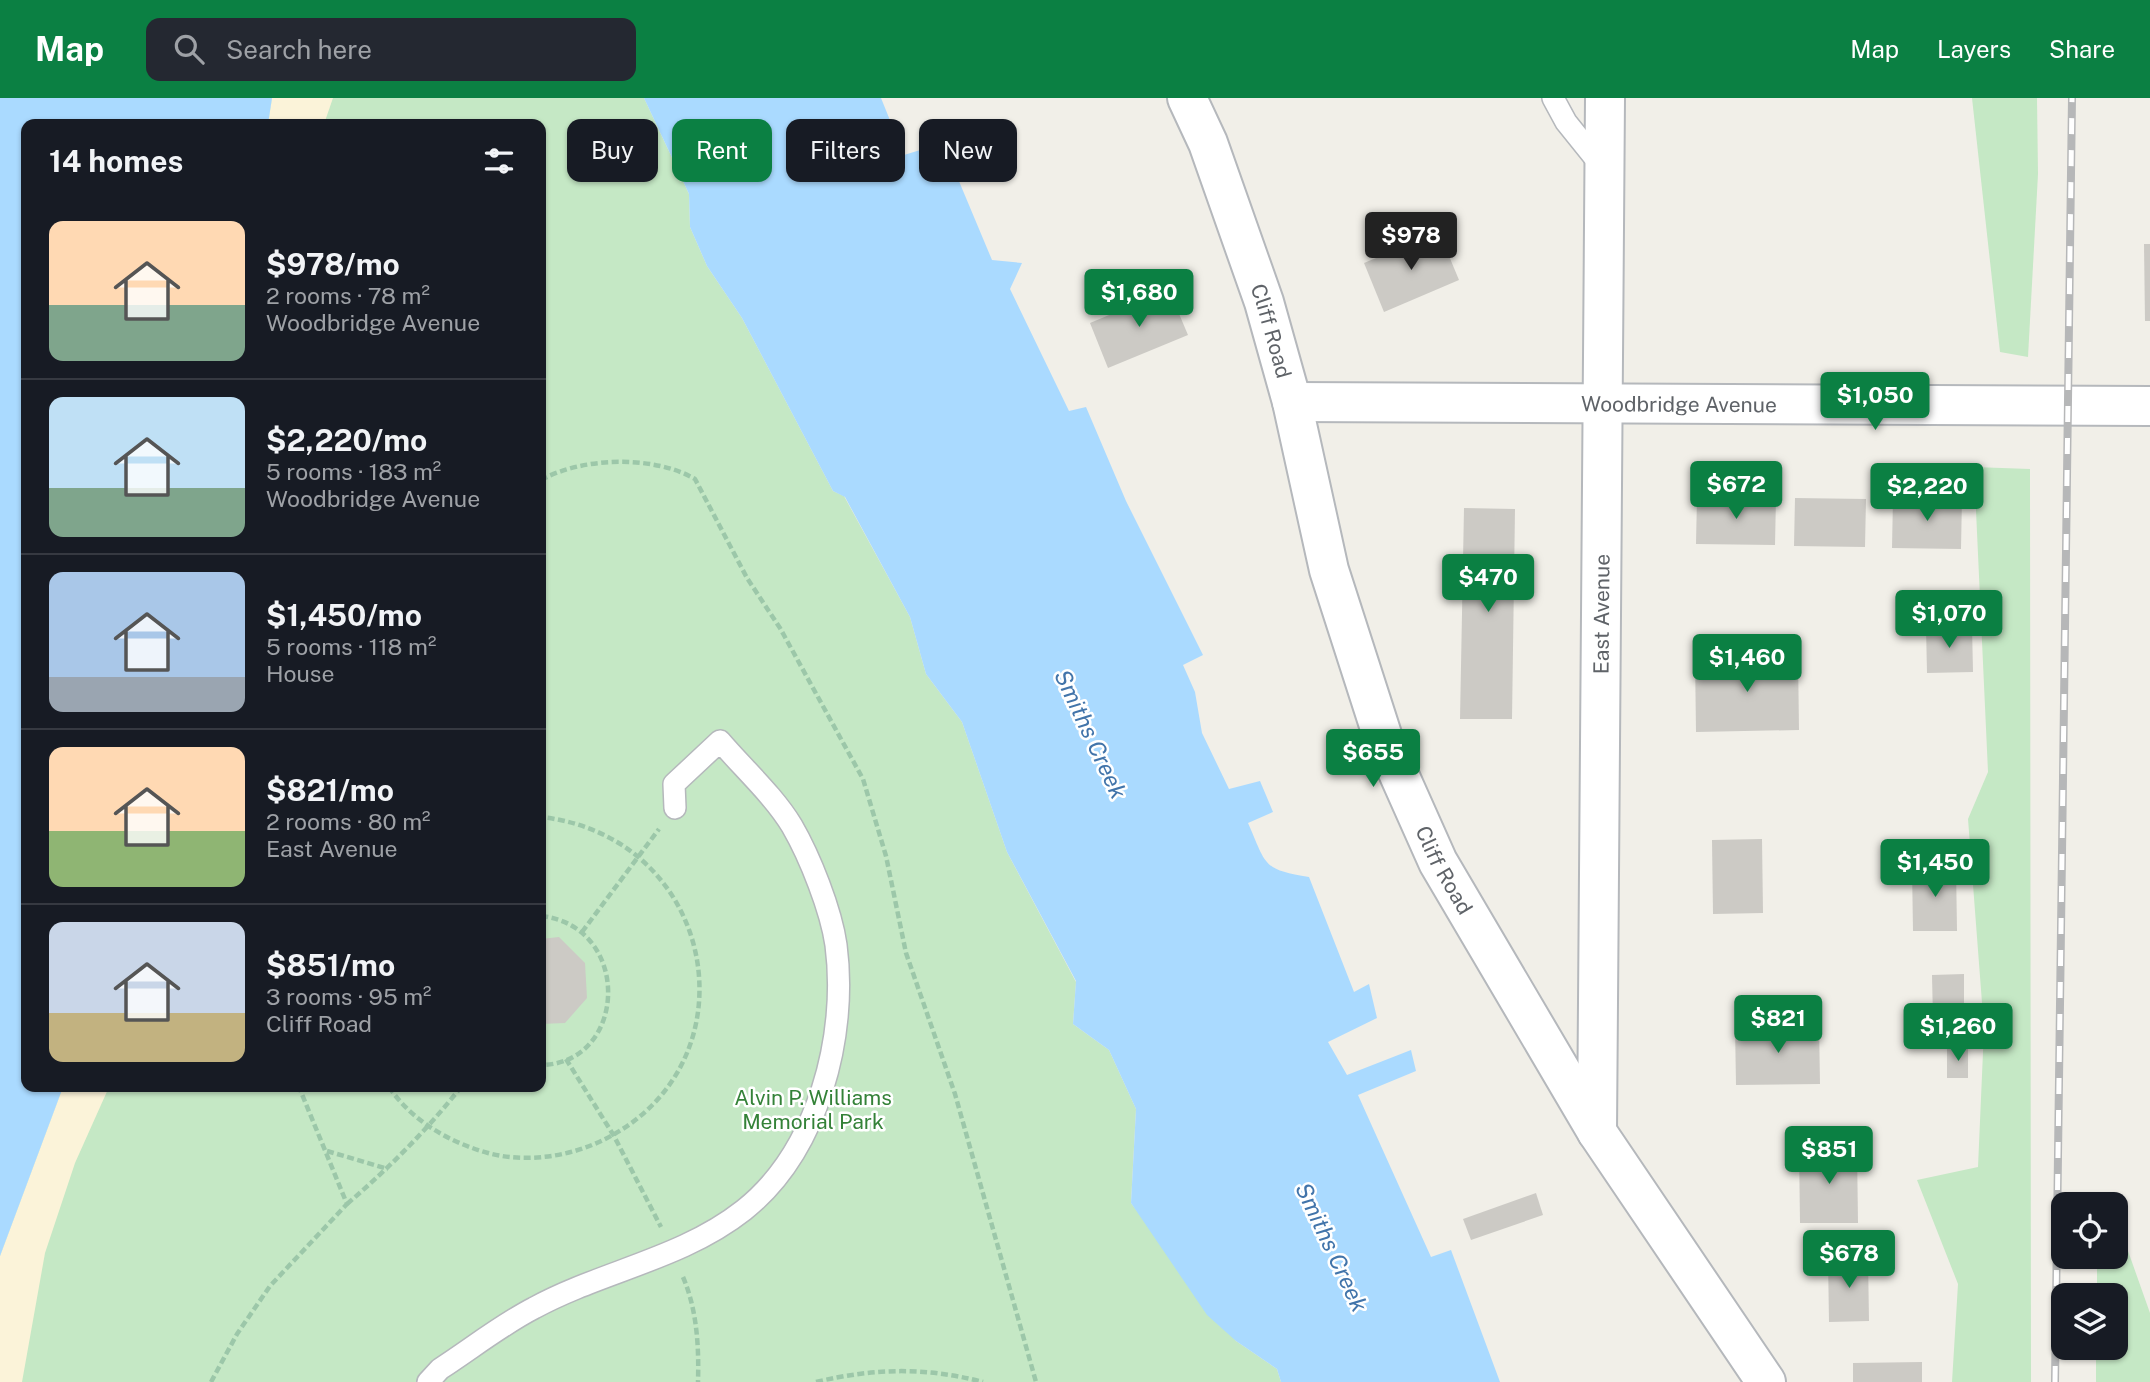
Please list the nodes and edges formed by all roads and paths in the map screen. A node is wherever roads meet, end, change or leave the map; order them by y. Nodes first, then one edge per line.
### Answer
1 (1187, 98) edge
2 (1553, 98) edge
3 (1605, 98) edge
4 (1604, 170) junction
5 (1601, 401) junction
6 (1292, 402) junction
7 (2150, 405) edge
8 (546, 477) edge
9 (675, 808) joint
10 (546, 818) edge
11 (640, 856) junction
12 (546, 917) edge
13 (582, 932) junction
14 (566, 1059) junction
15 (546, 1064) edge
16 (301, 1092) edge
17 (394, 1092) edge
18 (457, 1092) edge
19 (429, 1127) junction
20 (1597, 1132) junction
21 (614, 1136) junction
22 (326, 1151) junction
23 (388, 1169) junction
24 (347, 1204) junction
25 (211, 1382) edge
26 (428, 1382) edge
27 (817, 1382) edge
28 (983, 1382) edge
29 (1036, 1382) edge
30 (1766, 1382) edge

1 - 6 street, Cliff Road
2 - 4 lane
3 - 4 street, East Avenue
4 - 5 street, East Avenue
5 - 6 street, Woodbridge Avenue
5 - 7 street, Woodbridge Avenue
5 - 20 street, East Avenue
6 - 20 street, Cliff Road
8 - 29 path
9 - 11 path
9 - 26 lane
10 - 11 path
11 - 13 path
11 - 21 path
12 - 13 path
13 - 14 path
14 - 15 path
14 - 21 path
16 - 22 path
17 - 19 path
18 - 19 path
19 - 21 path
19 - 23 path
20 - 30 street, Cliff Road
22 - 23 path
22 - 24 path
23 - 24 path
24 - 25 path
27 - 28 path

